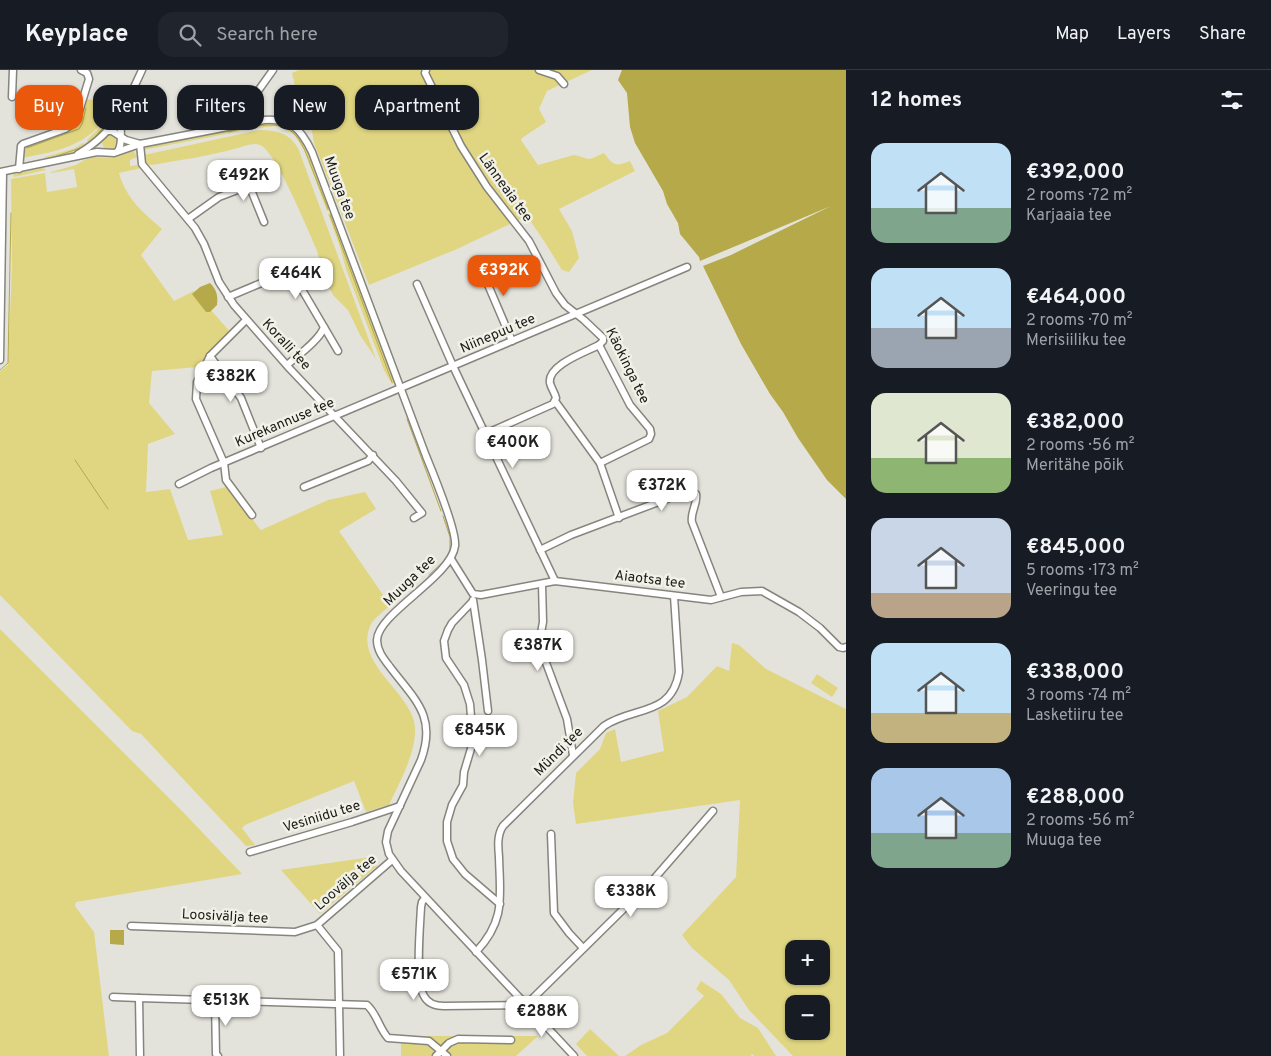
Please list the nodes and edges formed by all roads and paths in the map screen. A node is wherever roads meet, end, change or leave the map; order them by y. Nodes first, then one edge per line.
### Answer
1 (14, 70) edge
2 (81, 70) edge
3 (142, 70) edge
4 (273, 70) edge
5 (426, 70) edge
6 (539, 70) edge
7 (564, 84) dead end
8 (136, 85) edge
9 (262, 85) edge
10 (12, 97) dead end
11 (264, 120) edge
12 (121, 130) edge
13 (213, 130) edge
14 (107, 131) joint
15 (120, 137) junction
16 (99, 138) junction
17 (140, 144) junction
18 (118, 151) junction
19 (104, 152) junction
20 (75, 156) junction
21 (19, 169) junction
22 (2, 172) edge
23 (245, 175) dead end
24 (248, 186) junction
25 (2, 206) edge
26 (188, 219) junction
27 (264, 222) dead end
28 (299, 266) dead end
29 (477, 266) dead end
30 (687, 267) dead end
31 (287, 273) junction
32 (417, 284) dead end
33 (228, 297) junction
34 (1, 314) edge
35 (575, 314) junction
36 (246, 320) junction
37 (324, 328) junction
38 (512, 342) junction
39 (600, 345) junction
40 (338, 351) dead end
41 (210, 356) junction
42 (0, 360) edge
43 (287, 365) junction
44 (453, 366) junction
45 (401, 387) junction
46 (555, 401) junction
47 (335, 415) junction
48 (485, 434) junction
49 (261, 448) junction
50 (373, 456) junction
51 (224, 463) junction
52 (600, 463) junction
53 (179, 484) dead end
54 (304, 487) dead end
55 (252, 515) dead end
56 (414, 518) dead end
57 (620, 518) junction
58 (540, 550) junction
59 (451, 559) junction
60 (555, 581) junction
61 (542, 584) junction
62 (473, 594) junction
63 (674, 596) junction
64 (721, 597) junction
65 (472, 602) junction
66 (846, 647) edge
67 (488, 711) dead end
68 (573, 755) junction
69 (400, 806) junction
70 (713, 811) dead end
71 (551, 834) dead end
72 (250, 852) dead end
73 (392, 860) junction
74 (425, 898) junction
75 (500, 904) junction
76 (317, 925) junction
77 (131, 926) dead end
78 (583, 948) junction
79 (476, 952) junction
80 (113, 997) dead end
81 (139, 998) junction
82 (215, 1001) junction
83 (339, 1005) junction
84 (526, 1005) junction
85 (511, 1040) dead end
86 (441, 1050) junction
87 (140, 1056) edge
88 (218, 1056) edge
89 (340, 1056) edge
90 (436, 1056) edge
91 (447, 1056) edge
92 (574, 1056) edge

1 - 10 street
2 - 21 street
3 - 8 street
4 - 9 street
5 - 35 street, Länneaia tee
6 - 7 street
11 - 45 street, Muuga tee
12 - 15 street
13 - 17 street, Muuga tee
14 - 15 street
14 - 16 street
15 - 17 street
15 - 18 street
16 - 19 street
16 - 20 street
17 - 18 street, Muuga tee
17 - 26 street, Koralli tee
18 - 19 street
19 - 20 street
20 - 21 street
21 - 22 street
22 - 25 street
23 - 24 street
24 - 26 street
24 - 27 street
25 - 34 street
26 - 33 street, Koralli tee
28 - 31 street
29 - 38 street
30 - 35 street, Niinepuu tee
31 - 33 street
31 - 37 street
32 - 44 street
33 - 36 street, Koralli tee
34 - 42 street
35 - 38 street, Niinepuu tee
35 - 39 street, Käokinga tee
36 - 41 street
36 - 43 street, Koralli tee
37 - 40 street
37 - 43 street
38 - 44 street, Niinepuu tee
39 - 46 street
39 - 52 street, Käokinga tee
41 - 49 street
41 - 51 street
43 - 47 street, Koralli tee
44 - 45 street, Niinepuu tee
44 - 48 street
45 - 47 street, Kurekannuse tee
45 - 59 street, Muuga tee
46 - 48 street
46 - 52 street
47 - 49 street, Kurekannuse tee
47 - 50 street, Koralli tee
48 - 58 street
49 - 51 street, Kurekannuse tee
50 - 54 street
50 - 56 street, Koralli tee
51 - 53 street, Kurekannuse tee
51 - 55 street
52 - 57 street
57 - 58 street
57 - 64 street
58 - 60 street
59 - 62 street
59 - 69 street, Muuga tee
60 - 61 street, Aiaotsa tee
60 - 63 street, Aiaotsa tee
61 - 62 street, Aiaotsa tee
61 - 68 street
62 - 65 street
63 - 64 street, Aiaotsa tee
63 - 68 street, Mündi tee
64 - 66 street, Aiaotsa tee
65 - 67 street
65 - 75 street
68 - 75 street, Mündi tee
69 - 72 street, Vesiniidu tee
69 - 73 street, Muuga tee
70 - 78 street
71 - 78 street
73 - 74 street, Muuga tee
73 - 76 street, Loovälja tee
74 - 79 street, Muuga tee
74 - 84 street
75 - 79 street, Mündi tee
76 - 77 street, Loosivälja tee
76 - 83 street
78 - 84 street
79 - 84 street, Muuga tee
80 - 81 street
81 - 82 street
81 - 87 street
82 - 83 street
82 - 88 street
83 - 86 street
83 - 89 street
84 - 92 street, Muuga tee
85 - 86 street
86 - 90 street
86 - 91 street

